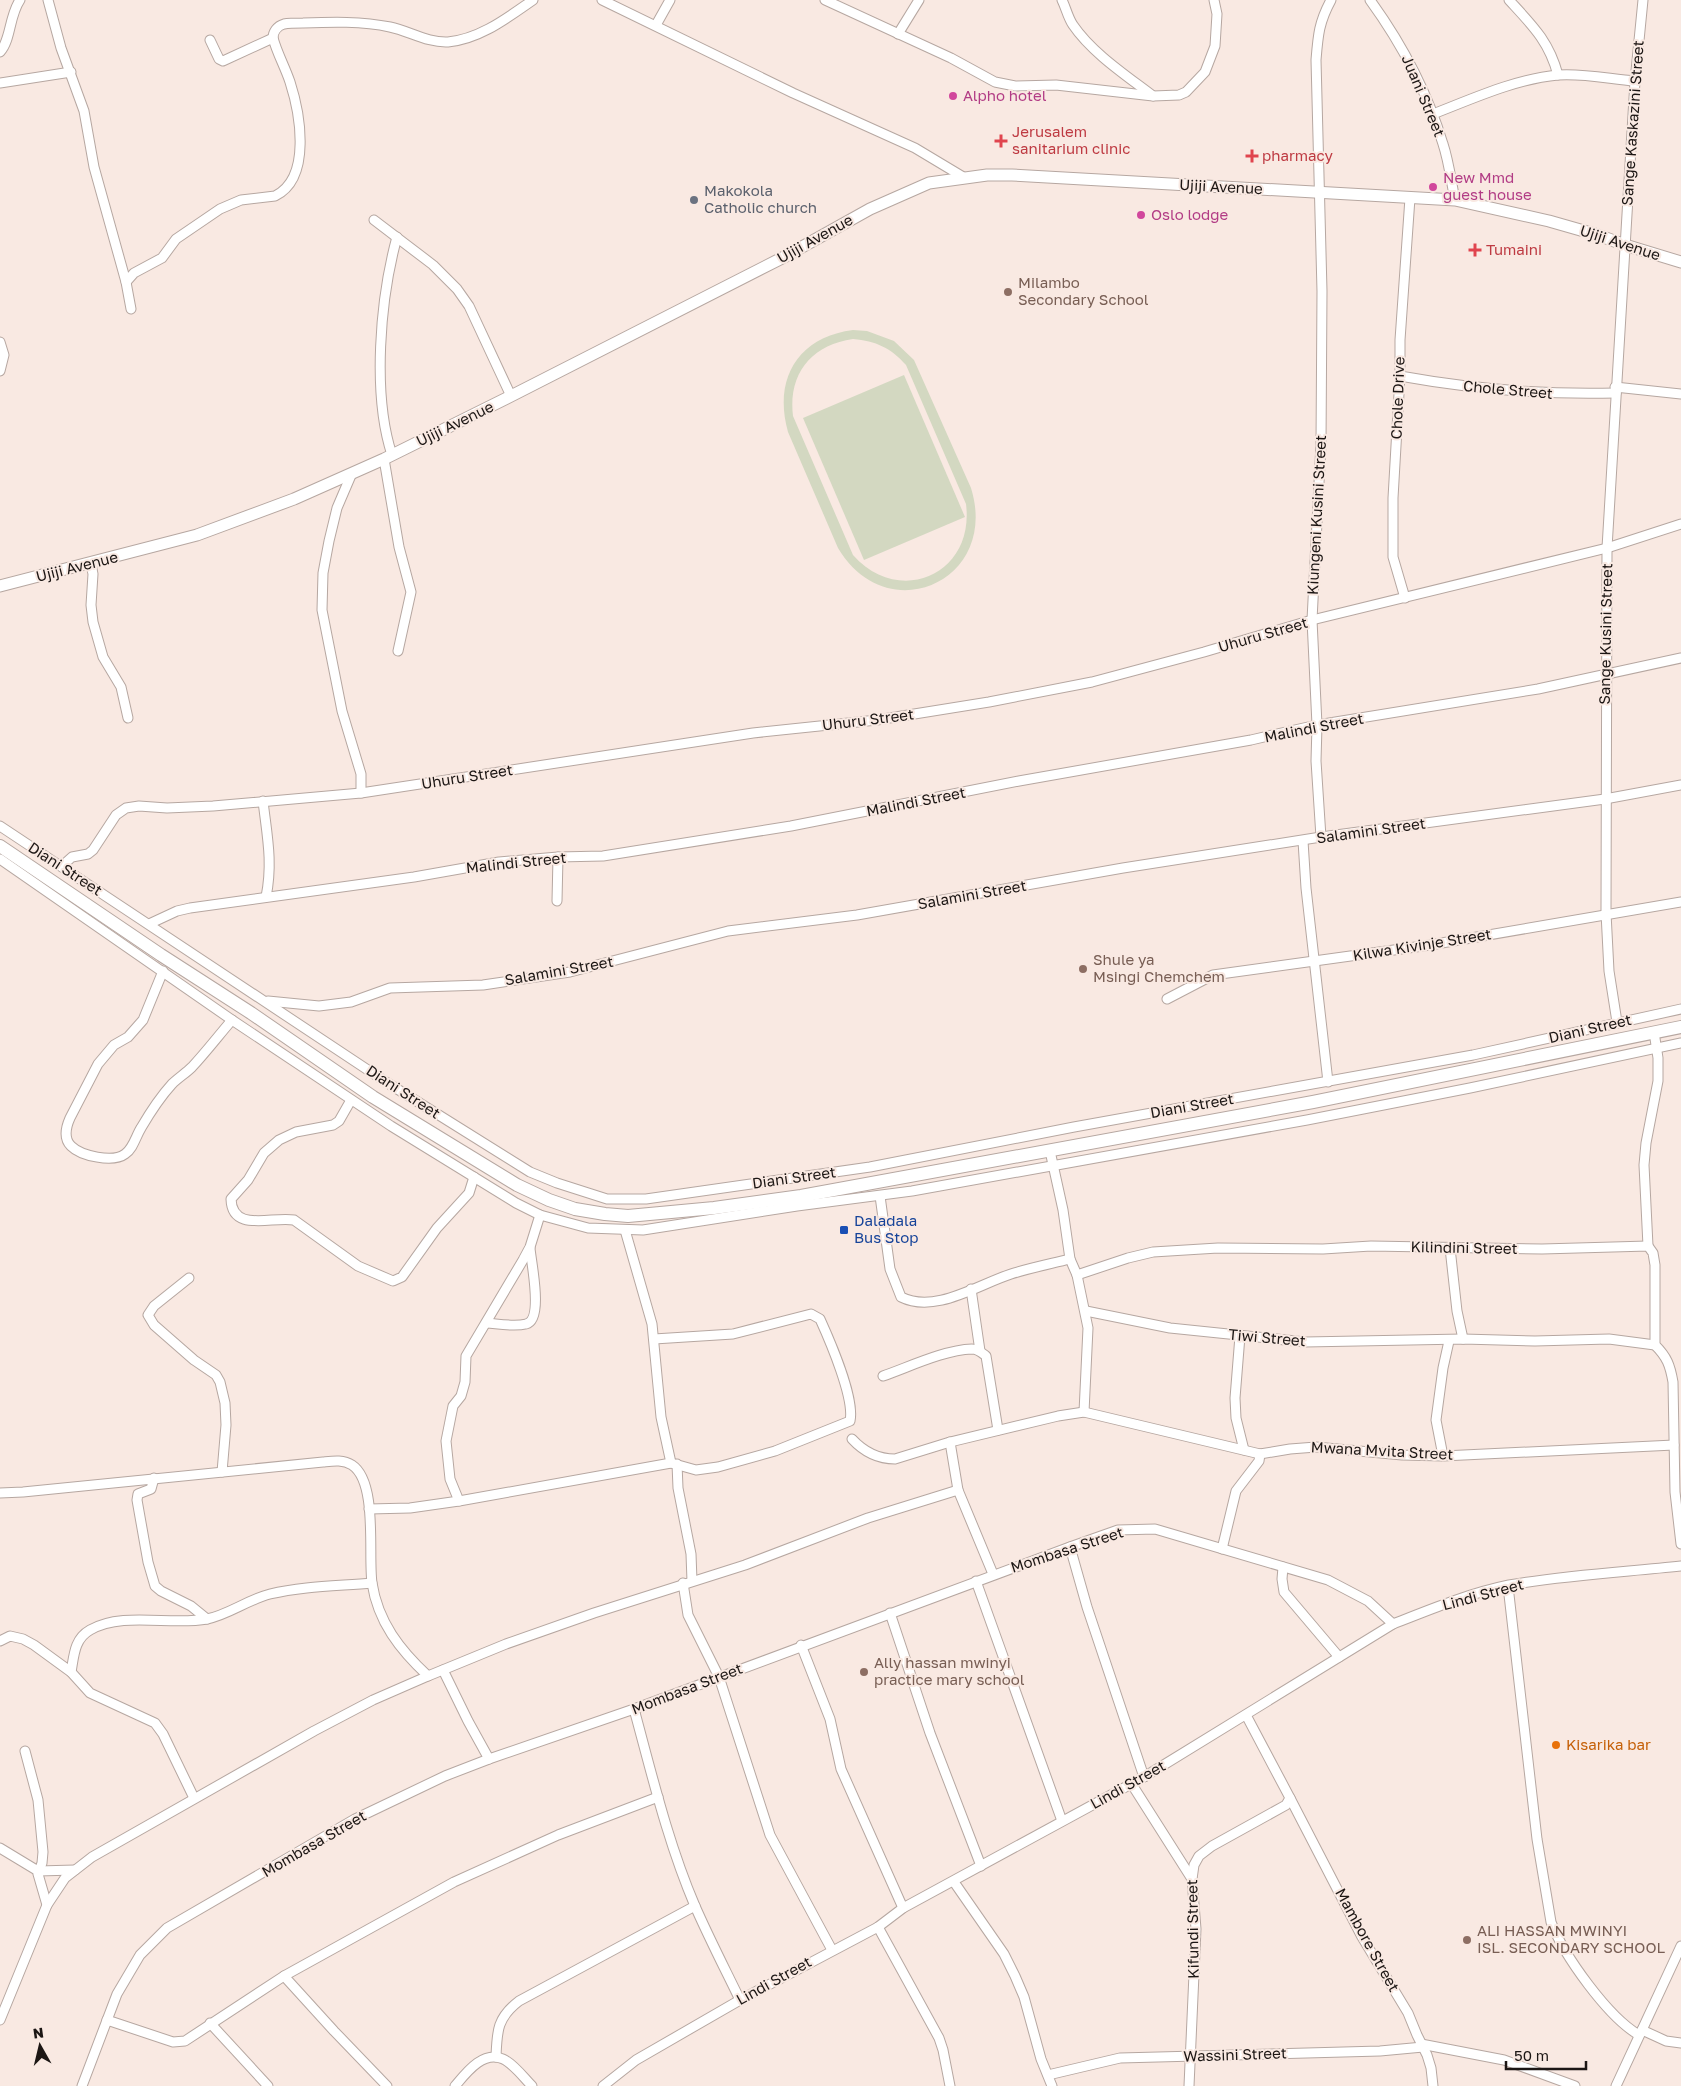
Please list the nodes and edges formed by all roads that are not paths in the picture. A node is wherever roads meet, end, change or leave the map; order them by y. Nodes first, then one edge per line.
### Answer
1 (20, 0) edge
2 (48, 0) edge
3 (533, 0) edge
4 (602, 0) edge
5 (670, 0) edge
6 (825, 0) edge
7 (919, 0) edge
8 (1062, 0) edge
9 (1214, 0) edge
10 (1331, 0) edge
11 (1370, 0) edge
12 (1509, 0) edge
13 (1643, 0) edge
14 (656, 25) junction
15 (898, 34) junction
16 (273, 38) junction
17 (210, 40) dead end
18 (0, 52) edge
19 (71, 72) junction
20 (1558, 75) junction
21 (1635, 81) junction
22 (0, 83) edge
23 (1153, 96) junction
24 (1433, 114) junction
25 (965, 178) junction
26 (1320, 192) junction
27 (1410, 198) junction
28 (1456, 200) junction
29 (374, 220) dead end
30 (397, 237) junction
31 (1626, 245) junction
32 (1681, 262) edge
33 (126, 282) junction
34 (131, 310) dead end
35 (0, 342) edge
36 (0, 371) edge
37 (1400, 376) junction
38 (1615, 390) junction
39 (1681, 394) edge
40 (511, 396) junction
41 (388, 457) junction
42 (352, 473) junction
43 (1681, 524) edge
44 (1607, 548) junction
45 (91, 564) junction
46 (0, 586) edge
47 (1405, 598) junction
48 (1312, 620) junction
49 (398, 652) dead end
50 (1681, 658) edge
51 (1605, 674) junction
52 (128, 718) dead end
53 (1317, 725) junction
54 (1681, 786) edge
55 (361, 793) junction
56 (1605, 799) junction
57 (263, 801) junction
58 (0, 826) edge
59 (1321, 837) junction
60 (1303, 841) junction
61 (0, 846) edge
62 (558, 857) junction
63 (0, 859) edge
64 (62, 866) junction
65 (266, 897) junction
66 (557, 901) dead end
67 (1681, 902) edge
68 (1606, 913) junction
69 (149, 924) junction
70 (1314, 961) junction
71 (163, 971) junction
72 (1167, 999) dead end
73 (266, 1001) junction
74 (1681, 1009) edge
75 (232, 1020) junction
76 (1617, 1022) junction
77 (1681, 1027) edge
78 (1654, 1032) junction
79 (1681, 1043) edge
80 (1657, 1047) junction
81 (1328, 1082) junction
82 (351, 1100) junction
83 (1050, 1150) junction
84 (1053, 1166) junction
85 (474, 1177) junction
86 (880, 1196) junction
87 (540, 1215) junction
88 (628, 1216) junction
89 (628, 1230) junction
90 (1648, 1246) junction
91 (530, 1247) junction
92 (1450, 1248) junction
93 (1070, 1259) junction
94 (1077, 1275) junction
95 (189, 1278) dead end
96 (970, 1289) junction
97 (1086, 1311) junction
98 (487, 1323) junction
99 (1240, 1336) junction
100 (654, 1339) junction
101 (1463, 1339) junction
102 (1450, 1340) junction
103 (1655, 1345) junction
104 (980, 1351) junction
105 (882, 1376) dead end
106 (1084, 1412) junction
107 (998, 1430) junction
108 (852, 1440) dead end
109 (950, 1442) junction
110 (1674, 1445) junction
111 (1244, 1450) junction
112 (1260, 1454) junction
113 (1443, 1456) junction
114 (674, 1464) junction
115 (222, 1472) junction
116 (154, 1478) junction
117 (958, 1490) junction
118 (0, 1493) edge
119 (459, 1501) junction
120 (369, 1509) junction
121 (1681, 1544) edge
122 (1070, 1547) junction
123 (1222, 1549) junction
124 (1283, 1566) junction
125 (1681, 1566) edge
126 (993, 1574) junction
127 (976, 1580) junction
128 (687, 1582) junction
129 (372, 1583) junction
130 (1508, 1586) junction
131 (890, 1613) junction
132 (207, 1619) junction
133 (1393, 1624) junction
134 (0, 1641) edge
135 (801, 1645) junction
136 (1338, 1657) junction
137 (443, 1670) junction
138 (70, 1672) junction
139 (428, 1676) junction
140 (719, 1677) junction
141 (634, 1709) junction
142 (1246, 1715) junction
143 (25, 1751) dead end
144 (488, 1759) junction
145 (1144, 1776) junction
146 (1131, 1783) junction
147 (658, 1797) junction
148 (194, 1798) junction
149 (1290, 1798) junction
150 (1062, 1821) junction
151 (0, 1848) edge
152 (980, 1866) junction
153 (74, 1870) junction
154 (38, 1871) junction
155 (1192, 1879) junction
156 (954, 1882) junction
157 (46, 1905) junction
158 (695, 1906) junction
159 (903, 1908) junction
160 (878, 1927) junction
161 (1681, 1946) edge
162 (832, 1950) junction
163 (284, 1976) junction
164 (740, 2000) junction
165 (3, 2006) edge
166 (0, 2020) edge
167 (107, 2020) junction
168 (210, 2023) junction
169 (1640, 2032) junction
170 (1681, 2043) edge
171 (1422, 2045) junction
172 (1191, 2056) junction
173 (496, 2057) junction
174 (1048, 2075) junction
175 (82, 2086) edge
176 (268, 2086) edge
177 (388, 2086) edge
178 (455, 2086) edge
179 (532, 2086) edge
180 (603, 2086) edge
181 (950, 2086) edge
182 (1052, 2086) edge
183 (1190, 2086) edge
184 (1433, 2086) edge
185 (1575, 2086) edge
186 (1616, 2086) edge

1 - 18 street
2 - 19 street
3 - 16 street
4 - 14 street
5 - 14 street
6 - 15 street
7 - 15 street
8 - 23 street
9 - 23 street
10 - 26 street, Kiungeni Kusini Street
11 - 24 street, Juani Street
12 - 20 street
13 - 21 street, Sange Kaskazini Street
14 - 25 street
15 - 23 street
16 - 17 street
16 - 33 street
19 - 22 street
19 - 33 street
20 - 21 street
20 - 24 street
21 - 31 street, Sange Kaskazini Street
24 - 28 street, Juani Street
25 - 26 main road, Ujiji Avenue
25 - 40 main road, Ujiji Avenue
26 - 27 main road, Ujiji Avenue
26 - 48 street, Kiungeni Kusini Street
27 - 28 main road, Ujiji Avenue
27 - 37 street, Chole Drive
28 - 31 main road, Ujiji Avenue
29 - 30 street
30 - 40 street
30 - 41 street
31 - 32 main road, Ujiji Avenue
31 - 38 street, Sange Kusini Street
33 - 34 street
35 - 36 street
37 - 38 street, Chole Street
37 - 47 street, Chole Drive
38 - 39 street, Chole Street
38 - 44 street, Sange Kusini Street
40 - 41 main road, Ujiji Avenue
41 - 42 main road, Ujiji Avenue
41 - 49 street
42 - 45 main road, Ujiji Avenue
42 - 55 street
43 - 44 street, Uhuru Street
44 - 47 street, Uhuru Street
44 - 51 street, Sange Kusini Street
45 - 46 main road, Ujiji Avenue
45 - 52 street
47 - 48 street, Uhuru Street
48 - 53 street, Kiungeni Kusini Street
48 - 55 street, Uhuru Street
50 - 51 street, Malindi Street
51 - 53 street, Malindi Street
51 - 56 street, Sange Kusini Street
53 - 59 street, Kiungeni Kusini Street
53 - 62 street, Malindi Street
54 - 56 street, Salamini Street
55 - 57 street, Uhuru Street
56 - 59 street, Salamini Street
56 - 68 street, Sange Kusini Street
57 - 64 street, Uhuru Street
57 - 65 street
58 - 64 street, Diani Street
59 - 60 street, Salamini Street
60 - 70 street
60 - 73 street, Salamini Street
61 - 88 main road
62 - 65 street, Malindi Street
62 - 66 street
63 - 71 street
64 - 69 street, Diani Street
65 - 69 street, Malindi Street
67 - 68 street, Kilwa Kivinje Street
68 - 70 street, Kilwa Kivinje Street
68 - 76 street, Sange Kusini Street
69 - 73 street, Diani Street
70 - 72 street, Kilwa Kivinje Street
70 - 81 street
71 - 75 street
71 - 75 street
73 - 81 street, Diani Street
74 - 76 street, Diani Street
75 - 82 street
76 - 81 street, Diani Street
77 - 78 main road
78 - 80 street
78 - 83 main road
79 - 80 street
80 - 84 street
80 - 90 street
82 - 85 street
82 - 85 street
83 - 84 street
83 - 88 main road
84 - 86 street
84 - 93 street
85 - 87 street
86 - 89 street
86 - 96 street
87 - 89 street
87 - 91 street
88 - 89 street
89 - 100 street
90 - 92 street, Kilindini Street
90 - 103 street
91 - 98 street
91 - 98 street
92 - 94 street, Kilindini Street
92 - 101 street
93 - 94 street
93 - 96 street
94 - 97 street
95 - 115 street
96 - 104 street
97 - 99 street, Tiwi Street
97 - 106 street
98 - 119 street
99 - 102 street, Tiwi Street
99 - 111 street
100 - 114 street
100 - 114 street
101 - 102 street, Tiwi Street
101 - 103 street, Tiwi Street
102 - 113 street
103 - 110 street
104 - 105 street
104 - 107 street
106 - 107 street, Mwana Mvita Street
106 - 111 street, Mwana Mvita Street
107 - 109 street, Mwana Mvita Street
108 - 109 street, Mwana Mvita Street
109 - 117 street
110 - 113 street, Mwana Mvita Street
110 - 121 street
111 - 112 street, Mwana Mvita Street
112 - 113 street, Mwana Mvita Street
112 - 123 street
114 - 119 street
114 - 128 street
115 - 116 street
115 - 120 street
116 - 118 street
116 - 132 street
117 - 126 street
117 - 128 street
119 - 120 street
120 - 129 street
122 - 123 street, Mombasa Street
122 - 126 street, Mombasa Street
122 - 145 street
123 - 124 street, Mombasa Street
124 - 133 street, Mombasa Street
124 - 136 street
125 - 130 street, Lindi Street
126 - 127 street, Mombasa Street
127 - 131 street, Mombasa Street
127 - 150 street
128 - 137 street
128 - 140 street
129 - 132 street
129 - 139 street
130 - 133 street, Lindi Street
130 - 169 street
131 - 135 street, Mombasa Street
131 - 152 street
132 - 138 street
133 - 136 street, Lindi Street
134 - 138 street
135 - 140 street, Mombasa Street
135 - 159 street
136 - 142 street, Lindi Street
137 - 139 street
137 - 144 street
138 - 148 street
139 - 148 street
140 - 141 street, Mombasa Street
140 - 162 street
141 - 144 street, Mombasa Street
141 - 147 street
142 - 145 street, Lindi Street
142 - 149 street
143 - 154 street
144 - 167 street, Mombasa Street
145 - 146 street, Lindi Street
146 - 150 street, Lindi Street
146 - 155 street
147 - 158 street
147 - 163 street
148 - 153 street
149 - 155 street, Kifundi Street
149 - 171 street, Mambore Street
150 - 152 street, Lindi Street
151 - 154 street
152 - 156 street, Lindi Street
153 - 154 street
153 - 157 street
154 - 157 street
155 - 172 street, Kifundi Street
156 - 159 street, Lindi Street
156 - 174 street
157 - 165 street
158 - 164 street
158 - 173 street
159 - 160 street, Lindi Street
160 - 162 street, Lindi Street
160 - 181 street
161 - 169 street
162 - 164 street, Lindi Street
163 - 168 street
163 - 177 street
164 - 180 street, Lindi Street
165 - 166 street
167 - 168 street
167 - 175 street, Mombasa Street
168 - 176 street
169 - 170 street
169 - 186 street
171 - 172 street, Wassini Street
171 - 184 street, Mambore Street
171 - 185 street, Wassini Street
172 - 174 street, Wassini Street
172 - 183 street, Kifundi Street
173 - 178 street
173 - 179 street
174 - 182 street

